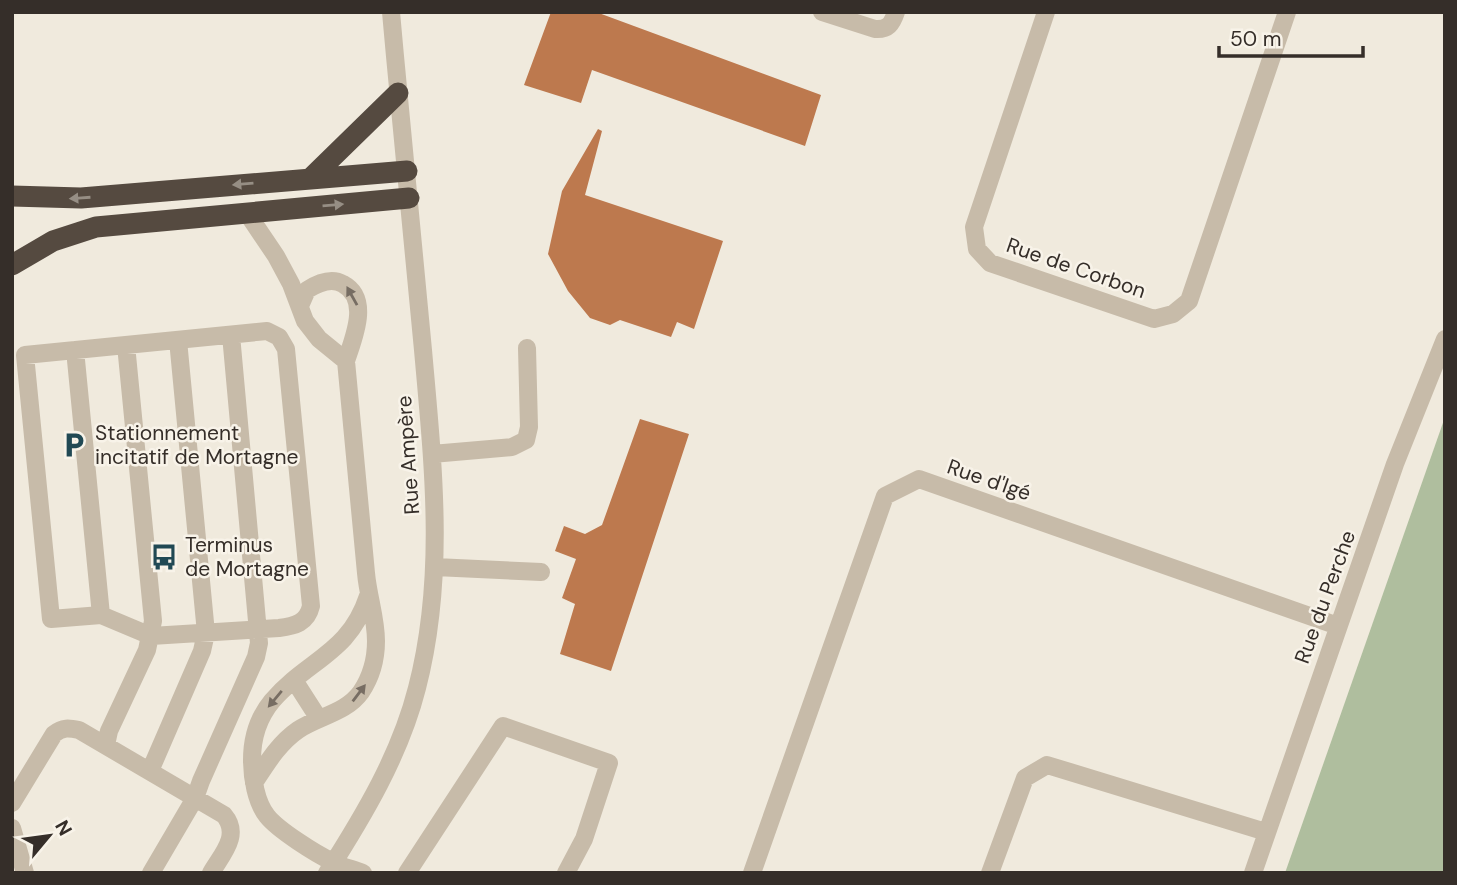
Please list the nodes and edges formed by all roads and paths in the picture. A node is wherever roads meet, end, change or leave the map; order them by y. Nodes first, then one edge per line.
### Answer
1 (391, 12) edge
2 (822, 12) edge
3 (896, 12) edge
4 (1046, 12) edge
5 (1287, 12) edge
6 (398, 93) junction
7 (407, 171) junction
8 (311, 178) junction
9 (12, 196) edge
10 (409, 198) junction
11 (247, 213) junction
12 (12, 265) edge
13 (300, 306) junction
14 (231, 335) junction
15 (1445, 339) edge
16 (178, 340) junction
17 (126, 345) junction
18 (527, 348) dead end
19 (75, 350) junction
20 (346, 360) junction
21 (432, 454) junction
22 (435, 567) junction
23 (541, 572) dead end
24 (368, 596) junction
25 (101, 615) junction
26 (1338, 626) junction
27 (258, 629) junction
28 (206, 633) junction
29 (151, 636) junction
30 (294, 680) junction
31 (319, 719) junction
32 (106, 745) junction
33 (150, 771) junction
34 (254, 783) junction
35 (195, 798) junction
36 (12, 803) edge
37 (12, 828) edge
38 (1266, 832) junction
39 (333, 869) edge
40 (25, 873) edge
41 (151, 873) edge
42 (211, 873) edge
43 (363, 873) edge
44 (407, 873) edge
45 (566, 873) edge
46 (752, 873) edge
47 (990, 873) edge
48 (1253, 873) edge

1 - 6 street, Rue Ampère
2 - 3 street
4 - 5 street, Rue de Corbon
6 - 7 street, Rue Ampère
6 - 8 highway
7 - 8 highway
7 - 10 street, Rue Ampère
8 -> 9 highway
11 -> 10 highway
10 - 21 street, Rue Ampère
11 - 12 highway
11 - 13 street
13 - 20 street
20 -> 13 street
14 - 16 street
14 - 27 street
14 - 27 street
15 - 26 street, Rue du Perche
16 - 17 street
16 - 28 street
17 - 19 street
17 - 29 street
18 - 21 street
19 - 25 street
19 - 25 street
20 - 24 street
21 - 22 street, Rue Ampère
22 - 23 street
22 - 39 street, Rue Ampère
24 - 30 street
31 -> 24 street
25 - 29 street
26 - 38 street, Rue du Perche
26 - 46 street, Rue d'Igé
27 - 28 street
27 - 35 street
28 - 29 street
28 - 33 street
29 - 32 street
30 - 31 street
30 -> 34 street
31 - 34 street
32 - 33 street
32 - 36 street
33 - 35 street
34 - 39 street
35 - 41 street
35 - 42 street
37 - 40 street
38 - 47 street
38 - 48 street, Rue du Perche
39 - 43 street
44 - 45 street

